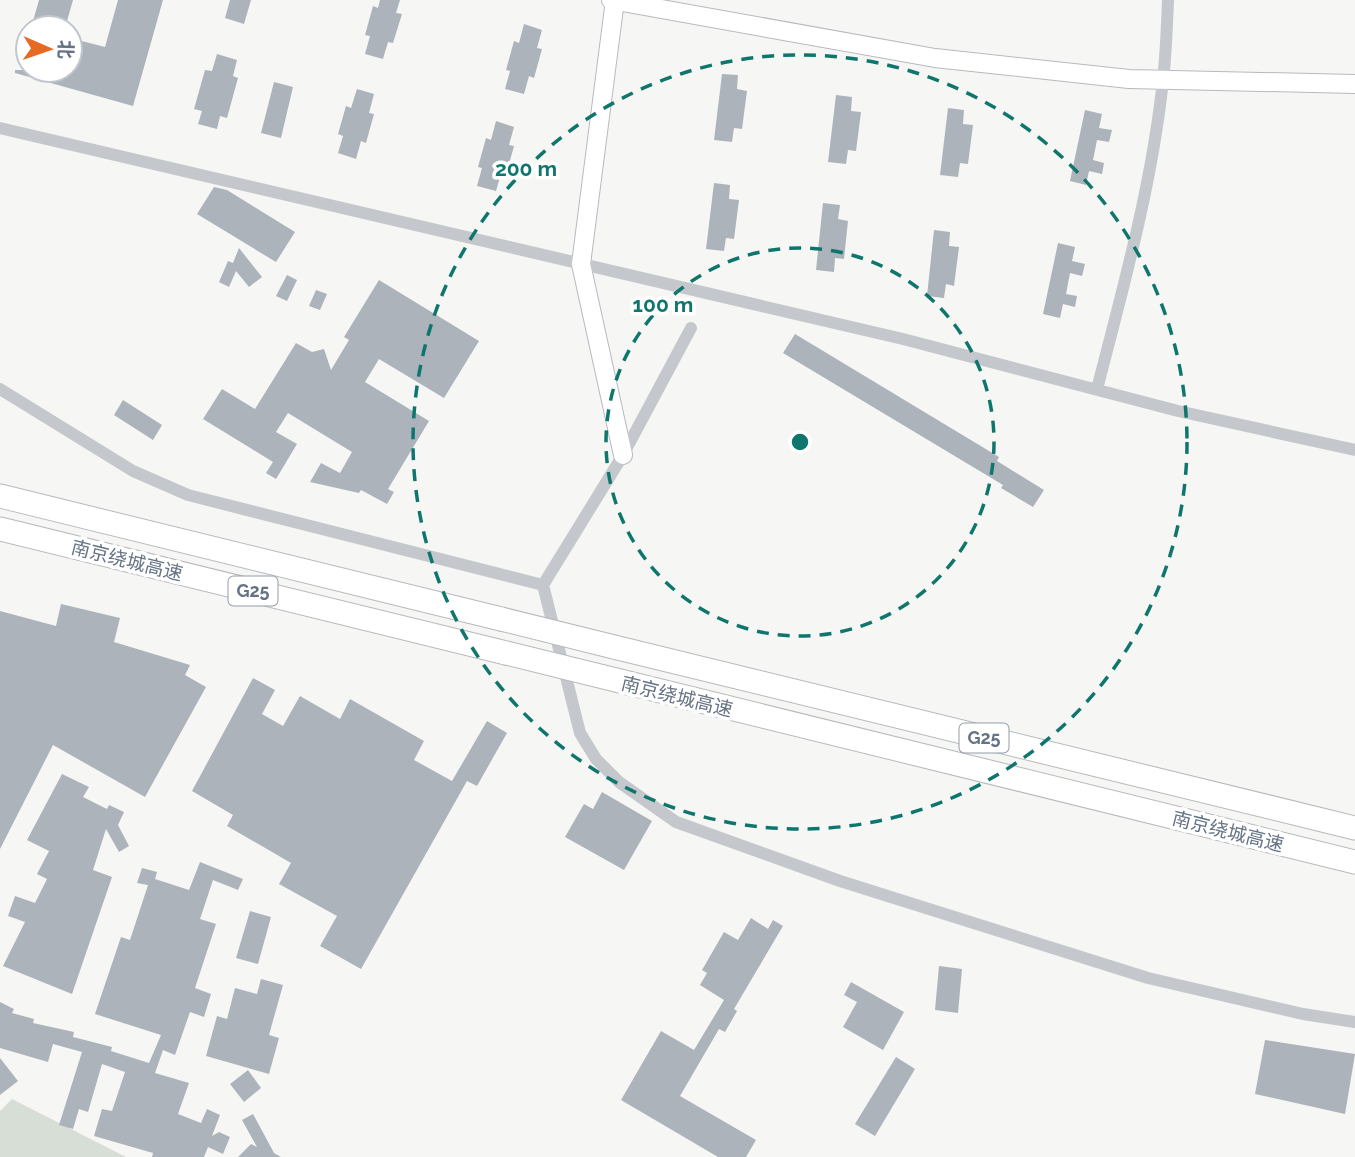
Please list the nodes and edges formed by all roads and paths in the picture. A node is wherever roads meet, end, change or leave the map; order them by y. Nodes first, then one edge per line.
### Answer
1 (614, 0) edge
2 (1168, 0) edge
3 (1164, 80) junction
4 (1355, 84) edge
5 (0, 128) edge
6 (581, 264) junction
7 (691, 328) dead end
8 (0, 389) edge
9 (1097, 389) junction
10 (1355, 450) edge
11 (623, 455) junction
12 (0, 496) edge
13 (0, 529) edge
14 (543, 585) junction
15 (1355, 828) edge
16 (1355, 862) edge
17 (1355, 1022) edge

1 - 3 street
1 - 6 street
2 - 3 street
3 - 4 street
3 - 9 street
5 - 6 street
6 - 9 street
6 - 11 street
7 - 11 street
8 - 14 street
9 - 10 street
11 - 14 street
12 - 15 highway, 南京绕城高速 / G25, bridge
13 - 16 highway, 南京绕城高速 / G25, bridge
14 - 17 street

